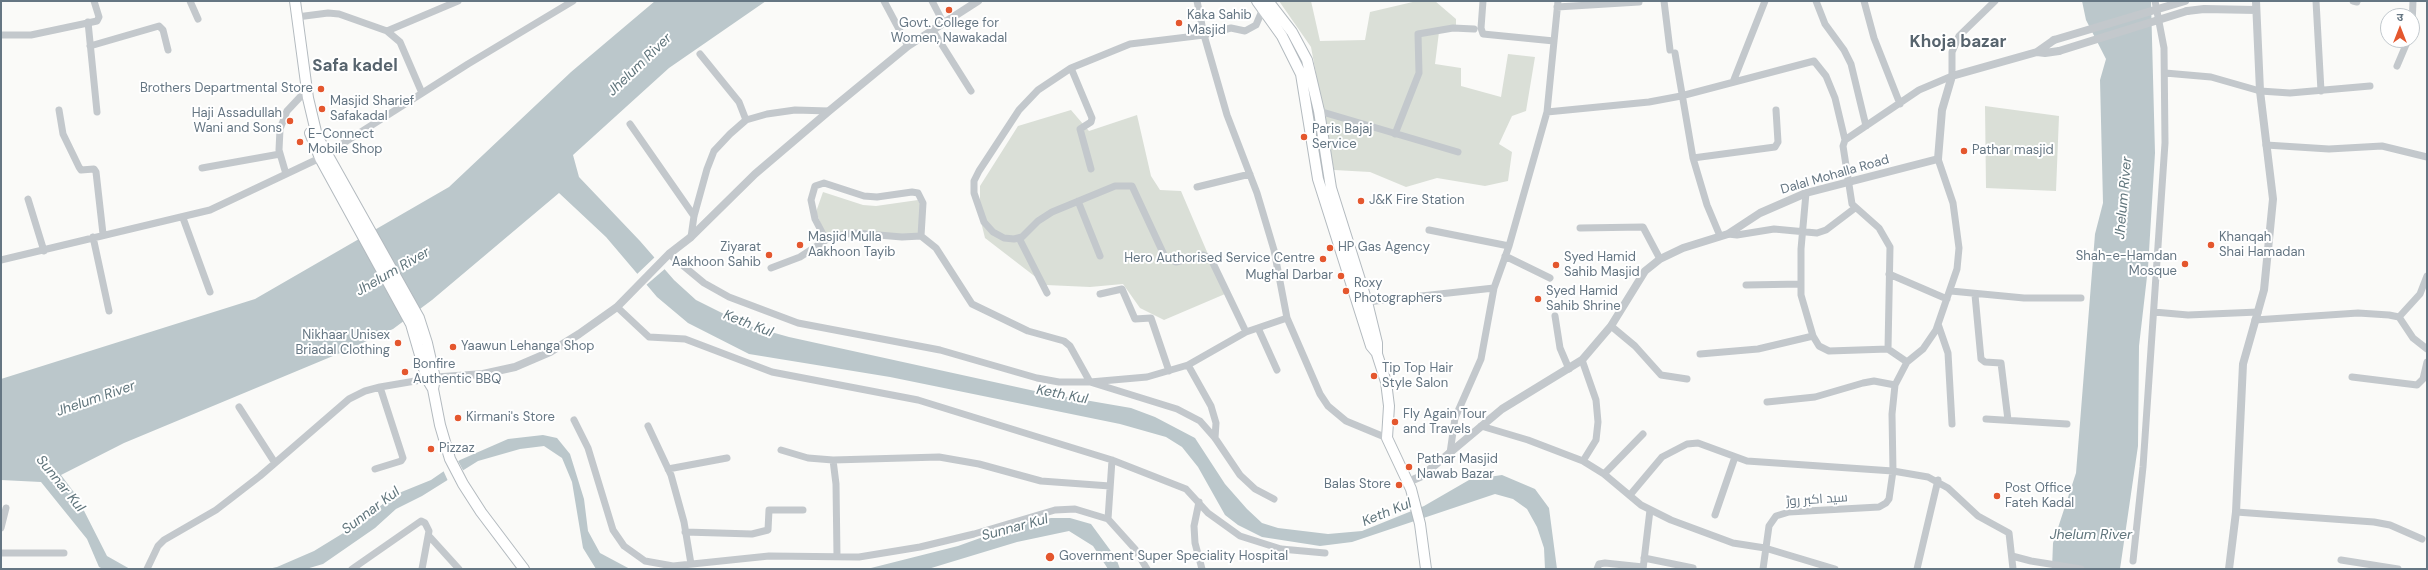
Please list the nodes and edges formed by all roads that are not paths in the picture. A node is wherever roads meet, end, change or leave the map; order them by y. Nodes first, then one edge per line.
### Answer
1 (94, 1) edge
2 (190, 1) edge
3 (289, 1) edge
4 (295, 1) edge
5 (458, 1) edge
6 (573, 1) edge
7 (884, 1) edge
8 (932, 1) edge
9 (978, 1) edge
10 (1198, 1) edge
11 (1257, 1) edge
12 (1268, 1) edge
13 (1483, 1) edge
14 (1664, 1) edge
15 (1765, 1) edge
16 (1816, 1) edge
17 (1864, 1) edge
18 (1995, 1) edge
19 (2155, 1) edge
20 (2186, 1) edge
21 (2256, 1) edge
22 (2316, 1) edge
23 (1639, 2) edge
24 (1558, 4) edge
25 (2256, 10) junction
26 (1262, 11) junction
27 (297, 17) junction
28 (198, 19) dead end
29 (88, 22) junction
30 (943, 22) junction
31 (932, 29) junction
32 (1474, 29) dead end
33 (387, 31) junction
34 (1, 35) edge
35 (1204, 35) junction
36 (1554, 41) junction
37 (90, 46) junction
38 (908, 46) junction
39 (2405, 48) edge
40 (168, 50) dead end
41 (2037, 52) junction
42 (700, 54) dead end
43 (2397, 66) dead end
44 (1070, 68) junction
45 (2164, 73) junction
46 (1952, 76) junction
47 (1733, 82) junction
48 (2370, 86) dead end
49 (971, 91) dead end
50 (2260, 91) junction
51 (2321, 91) junction
52 (422, 93) junction
53 (302, 95) junction
54 (1681, 96) junction
55 (1900, 104) junction
56 (59, 110) dead end
57 (1776, 110) dead end
58 (829, 111) junction
59 (1319, 111) junction
60 (97, 112) dead end
61 (1547, 112) junction
62 (746, 120) junction
63 (630, 124) dead end
64 (1866, 126) junction
65 (1395, 134) junction
66 (1844, 140) junction
67 (2266, 145) junction
68 (1458, 152) dead end
69 (280, 154) junction
70 (323, 156) junction
71 (2427, 157) edge
72 (1693, 158) junction
73 (1938, 159) junction
74 (202, 168) dead end
75 (1091, 170) dead end
76 (286, 174) junction
77 (1250, 174) junction
78 (1848, 181) junction
79 (1197, 187) dead end
80 (1806, 193) junction
81 (28, 199) dead end
82 (1078, 201) junction
83 (1855, 208) junction
84 (694, 216) junction
85 (183, 218) junction
86 (1580, 228) dead end
87 (1429, 230) dead end
88 (1802, 231) junction
89 (103, 234) junction
90 (1724, 235) junction
91 (921, 236) junction
92 (93, 237) junction
93 (691, 237) junction
94 (1019, 238) junction
95 (826, 240) junction
96 (1509, 246) junction
97 (44, 251) junction
98 (669, 254) junction
99 (1100, 256) dead end
100 (1505, 256) junction
101 (1660, 259) junction
102 (1, 260) edge
103 (771, 268) dead end
104 (1889, 274) junction
105 (2427, 276) edge
106 (1550, 278) dead end
107 (1801, 284) junction
108 (1746, 285) dead end
109 (1494, 288) junction
110 (210, 292) dead end
111 (1951, 292) junction
112 (1047, 293) dead end
113 (1100, 294) dead end
114 (1976, 295) junction
115 (2081, 298) dead end
116 (1947, 299) junction
117 (1367, 302) junction
118 (617, 307) junction
119 (109, 311) dead end
120 (2154, 312) junction
121 (1555, 316) dead end
122 (2256, 316) junction
123 (2400, 317) junction
124 (1287, 318) junction
125 (1938, 324) junction
126 (1610, 326) junction
127 (1258, 328) junction
128 (1246, 332) junction
129 (1813, 336) junction
130 (1888, 349) junction
131 (2427, 349) edge
132 (1377, 354) junction
133 (1700, 354) dead end
134 (1582, 360) junction
135 (1907, 362) junction
136 (2427, 362) edge
137 (1188, 365) junction
138 (1569, 369) junction
139 (1277, 370) dead end
140 (1169, 371) junction
141 (2352, 377) dead end
142 (431, 378) junction
143 (1687, 379) dead end
144 (1090, 382) junction
145 (1895, 385) junction
146 (380, 387) junction
147 (1767, 402) dead end
148 (239, 407) dead end
149 (1986, 419) dead end
150 (574, 420) dead end
151 (2008, 420) junction
152 (1952, 424) dead end
153 (2067, 424) dead end
154 (648, 426) dead end
155 (1481, 426) junction
156 (1642, 434) dead end
157 (1215, 438) junction
158 (1387, 438) junction
159 (781, 450) dead end
160 (1450, 453) junction
161 (1735, 457) junction
162 (727, 458) dead end
163 (833, 460) junction
164 (1112, 460) junction
165 (1583, 461) junction
166 (275, 464) junction
167 (375, 469) dead end
168 (668, 469) junction
169 (1893, 471) junction
170 (1604, 474) junction
171 (1938, 480) junction
172 (1110, 486) junction
173 (1409, 486) junction
174 (1630, 495) junction
175 (1274, 499) dead end
176 (1199, 502) junction
177 (6, 508) dead end
178 (803, 510) dead end
179 (1650, 510) junction
180 (2236, 512) junction
181 (1715, 515) dead end
182 (1108, 518) junction
183 (1, 528) edge
184 (685, 532) junction
185 (429, 536) junction
186 (2422, 539) dead end
187 (1765, 548) junction
188 (1, 553) edge
189 (64, 553) dead end
190 (1325, 553) dead end
191 (837, 556) junction
192 (2012, 556) junction
193 (1644, 558) junction
194 (2341, 560) dead end
195 (2133, 561) dead end
196 (691, 564) junction
197 (522, 565) edge
198 (149, 566) edge
199 (1643, 568) edge
200 (1693, 568) edge
201 (352, 569) edge
202 (422, 569) edge
203 (459, 569) edge
204 (534, 569) edge
205 (1147, 569) edge
206 (1202, 569) edge
207 (1426, 569) edge
208 (1597, 569) edge
209 (1763, 569) edge
210 (1835, 569) edge
211 (1917, 569) edge
212 (2013, 569) edge
213 (2081, 569) edge
214 (2229, 569) edge
215 (2398, 569) edge

1 - 29 street
2 - 28 street
3 - 53 main road
4 - 27 main road
5 - 33 street
6 - 52 street
7 - 38 street
8 - 30 street
9 - 30 street
10 - 35 street
11 - 26 main road
12 - 59 main road
13 - 36 street
14 - 54 street
15 - 47 street
16 - 64 street
17 - 55 street
18 - 46 street
19 - 45 street
20 - 41 street, bridge
21 - 25 street
22 - 51 street
23 - 24 street
24 - 36 street
25 - 41 street, bridge
25 - 50 street
26 - 35 street
26 - 132 main road
27 - 33 street
27 - 70 main road
29 - 34 street
29 - 37 street
30 - 31 street
31 - 38 street
31 - 49 street
32 - 65 street
33 - 52 street
35 - 44 street
35 - 77 street
36 - 61 street
37 - 40 street
37 - 60 street
38 - 58 street
39 - 43 street
41 - 46 street
42 - 62 street
44 - 75 street
44 - 94 street
45 - 50 street
45 - 120 street
46 - 55 street
46 - 73 street
47 - 54 street
47 - 66 street
48 - 51 street
50 - 51 street
50 - 67 street
52 - 70 street
53 - 69 street
53 - 70 main road
54 - 61 street
54 - 72 street
55 - 64 street
56 - 89 street
57 - 72 street
58 - 62 street
58 - 93 street
59 - 65 street
59 - 117 main road
61 - 96 street
62 - 84 street
63 - 84 street
64 - 66 street
65 - 68 street
66 - 78 street
67 - 71 street
67 - 122 street
69 - 74 street
69 - 76 street
70 - 76 street
70 - 142 main road
72 - 90 street
73 - 78 street, Dalal Mohalla Road
73 - 111 street
76 - 85 street
77 - 79 street
77 - 124 street
78 - 80 street, Dalal Mohalla Road
78 - 83 street
80 - 88 street
80 - 90 street, Dalal Mohalla Road
81 - 97 street
82 - 94 street
82 - 99 street
82 - 128 street
83 - 88 street
83 - 104 street
84 - 93 street
85 - 89 street
85 - 110 street
86 - 101 street
87 - 96 street
88 - 90 street
88 - 107 street
89 - 92 street
90 - 101 street, Dalal Mohalla Road
91 - 95 street
91 - 95 street
91 - 144 street
92 - 97 street
92 - 119 street
93 - 98 street
94 - 112 street
95 - 103 street
96 - 100 street
97 - 102 street
98 - 118 street
98 - 144 street
100 - 106 street
100 - 109 street
101 - 126 street, Dalal Mohalla Road
104 - 116 street
104 - 130 street
105 - 123 street
107 - 108 street
107 - 129 street
109 - 117 street
109 - 160 street
111 - 114 street
111 - 116 street
113 - 140 street
114 - 115 street
114 - 151 street
116 - 125 street
117 - 132 main road
118 - 142 street
118 - 164 street
120 - 122 street
120 - 195 street
121 - 138 street
122 - 123 street
122 - 180 street
123 - 131 street
124 - 127 street
124 - 158 street
125 - 135 street
125 - 152 street
126 - 134 street, Dalal Mohalla Road
126 - 143 street
127 - 128 street
127 - 139 street
128 - 137 street
129 - 130 street
129 - 133 street
130 - 135 street
132 - 158 main road
134 - 138 street, Dalal Mohalla Road
134 - 165 street
135 - 145 street
136 - 141 street
137 - 140 street
137 - 157 street
138 - 155 street, Dalal Mohalla Road
140 - 144 street
142 - 146 street
142 - 197 main road
144 - 157 street
145 - 147 street
145 - 169 street
146 - 166 street
146 - 167 street
148 - 166 street
149 - 151 street
150 - 196 street
151 - 153 street
154 - 168 street
155 - 160 street, Dalal Mohalla Road
155 - 165 street
156 - 170 street
157 - 175 street
158 - 173 main road
159 - 163 street
160 - 173 street, Dalal Mohalla Road
161 - 169 street
161 - 174 street
161 - 181 street
162 - 168 street
163 - 172 street
163 - 191 street
164 - 172 street
164 - 176 street
165 - 170 street
166 - 198 street
168 - 184 street
169 - 171 street
169 - 187 street, سید اکبر روڑ
170 - 174 street
171 - 192 street
171 - 211 street
172 - 182 street
173 - 207 main road
174 - 179 street
176 - 190 street
176 - 206 street
177 - 183 street
178 - 184 street
179 - 187 street
179 - 193 street
180 - 186 street
180 - 214 street
182 - 191 street
182 - 205 street
184 - 196 street
185 - 201 street
185 - 202 street
185 - 203 street
187 - 209 street, سید اکبر روڑ
187 - 210 street
188 - 189 street
191 - 196 street
192 - 212 street
192 - 213 street
193 - 199 street
193 - 200 street
194 - 215 street
197 - 204 main road
199 - 208 street

